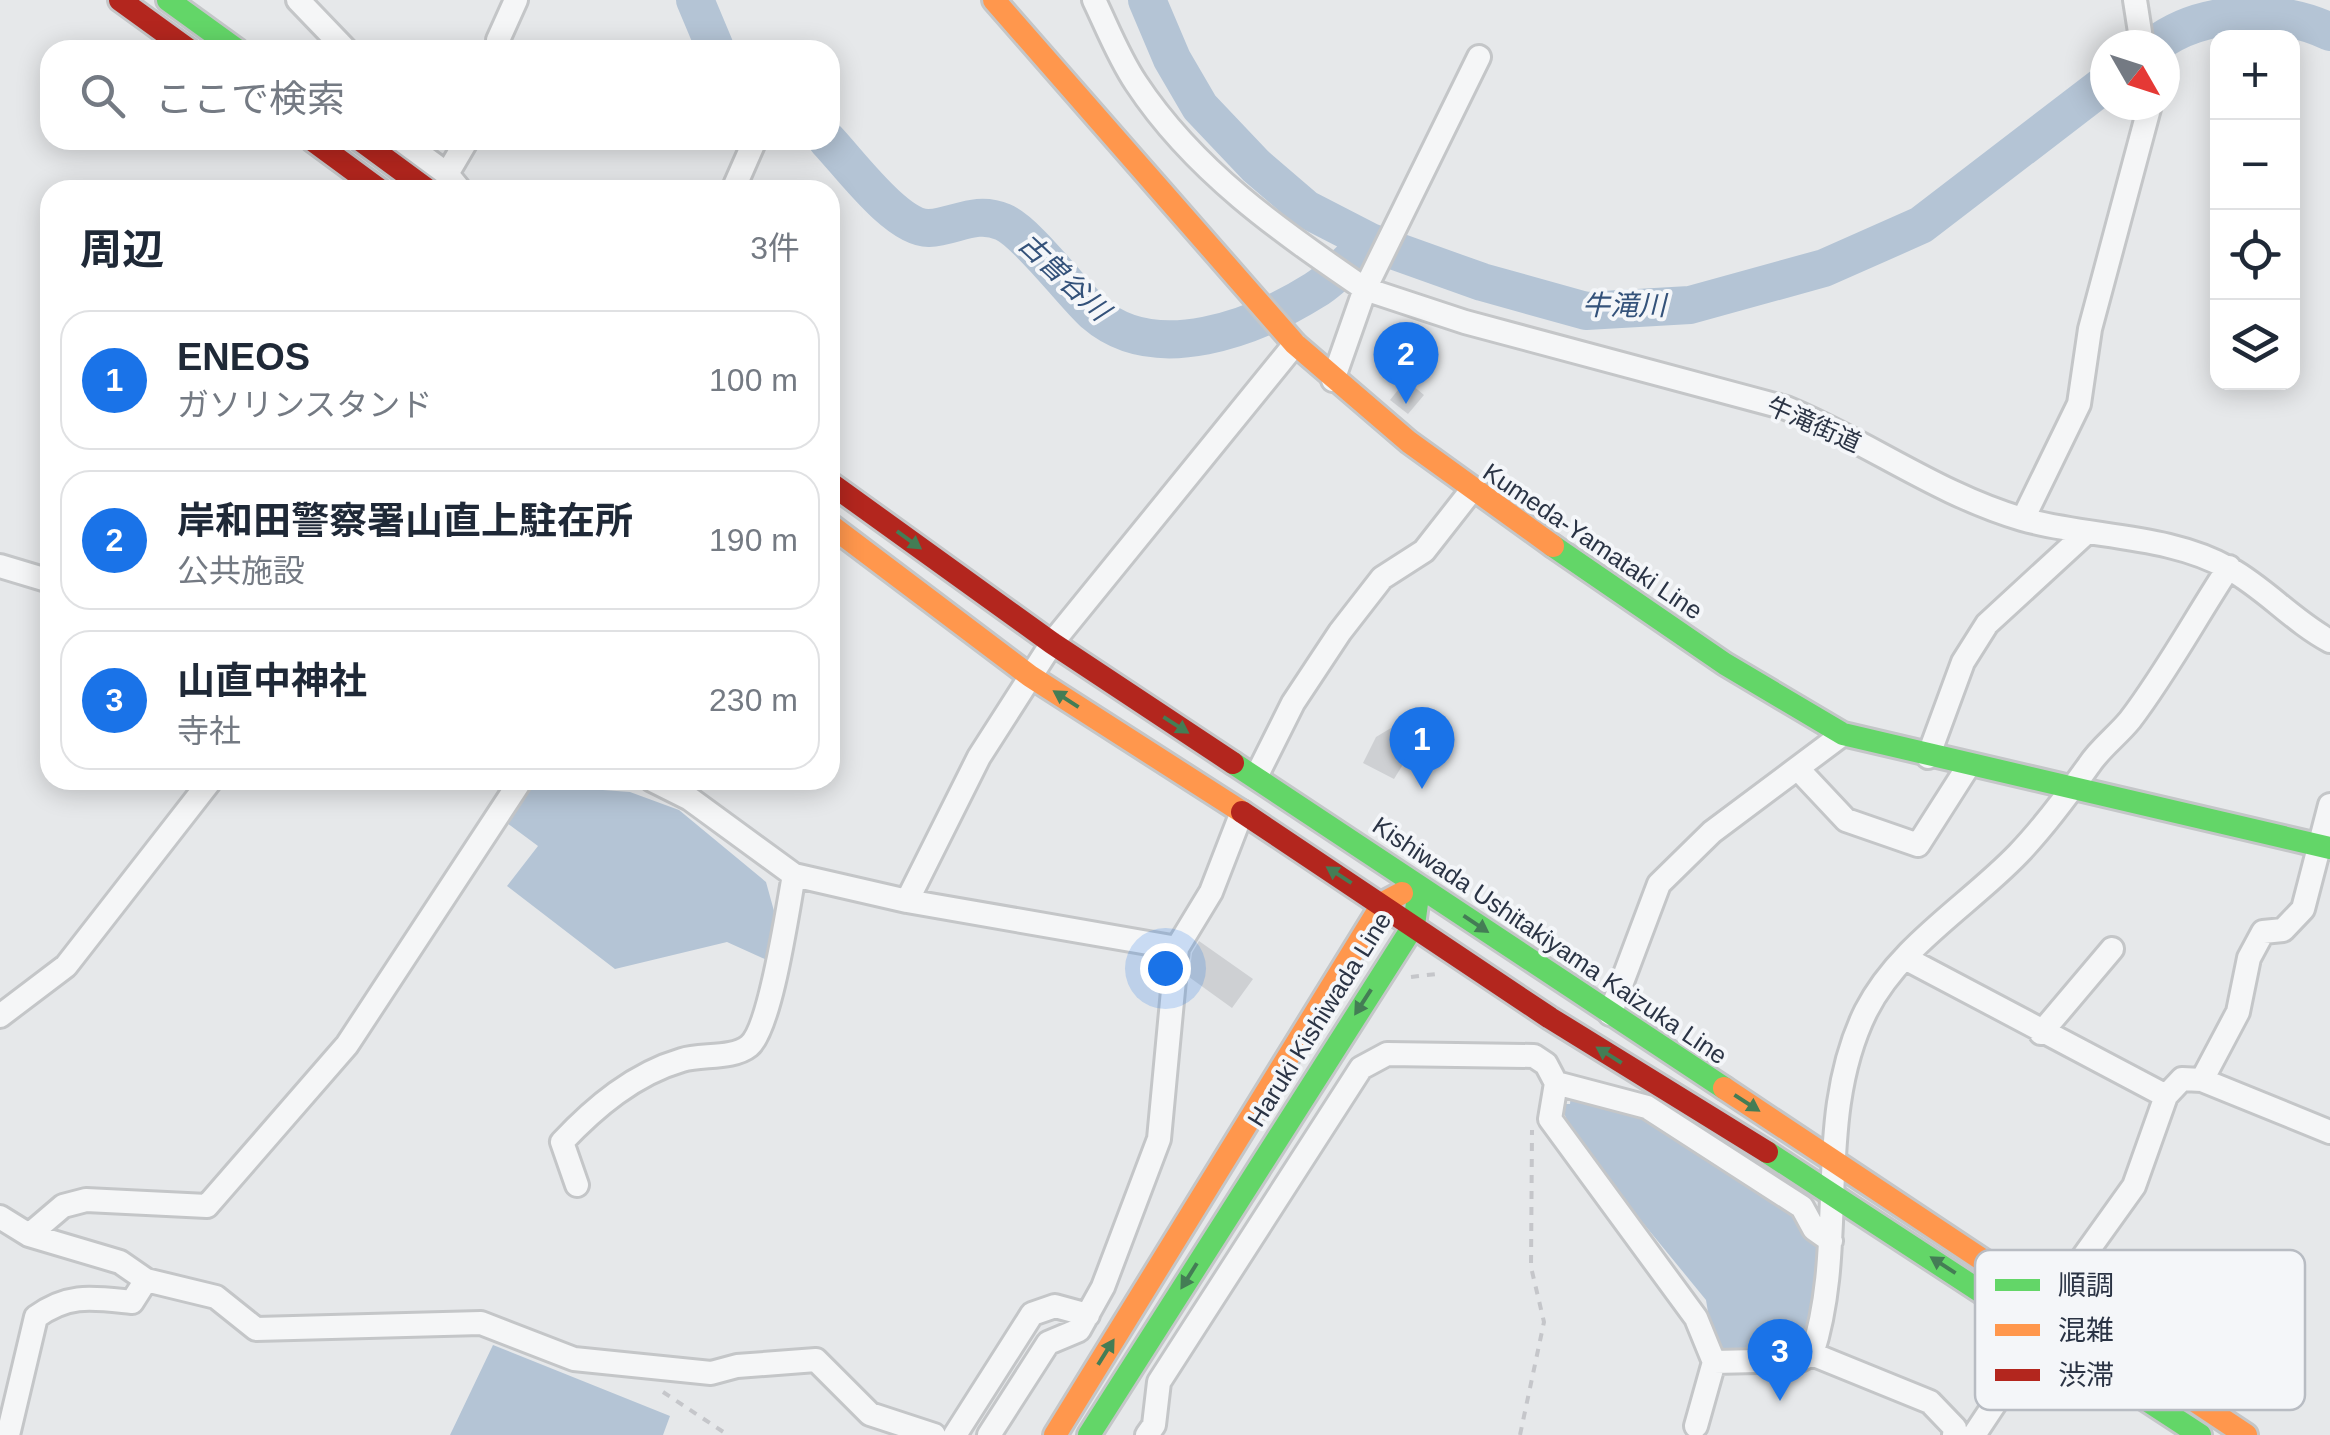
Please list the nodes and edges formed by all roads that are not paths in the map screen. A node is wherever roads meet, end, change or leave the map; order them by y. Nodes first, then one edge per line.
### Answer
1 (120, 0) edge
2 (168, 0) edge
3 (298, 0) edge
4 (516, 0) edge
5 (994, 0) edge
6 (1094, 0) edge
7 (2135, 2) edge
8 (2140, 30) edge
9 (175, 40) edge
10 (223, 40) edge
11 (336, 40) edge
12 (507, 40) edge
13 (1479, 57) dead end
14 (2146, 120) edge
15 (326, 150) edge
16 (374, 150) edge
17 (413, 150) edge
18 (463, 150) edge
19 (751, 150) edge
20 (366, 180) edge
21 (414, 180) edge
22 (451, 180) edge
23 (454, 180) edge
24 (738, 180) edge
25 (1367, 284) junction
26 (1288, 336) junction
27 (1333, 380) junction
28 (840, 489) edge
29 (1471, 491) junction
30 (2023, 519) junction
31 (840, 533) edge
32 (2086, 534) junction
33 (0, 566) edge
34 (2229, 568) junction
35 (40, 578) edge
36 (2330, 641) edge
37 (1052, 643) junction
38 (1030, 676) junction
39 (1843, 734) junction
40 (1928, 756) junction
41 (1969, 765) junction
42 (1800, 770) junction
43 (1256, 777) junction
44 (2076, 787) junction
45 (203, 790) edge
46 (515, 790) edge
47 (672, 790) edge
48 (2330, 805) edge
49 (1242, 812) junction
50 (2324, 846) edge
51 (794, 874) junction
52 (1418, 885) junction
53 (907, 901) junction
54 (1382, 903) junction
55 (1414, 925) junction
56 (1177, 948) junction
57 (2112, 949) dead end
58 (1905, 958) junction
59 (1610, 1014) junction
60 (0, 1016) edge
61 (1550, 1018) junction
62 (2041, 1033) junction
63 (1534, 1056) junction
64 (2202, 1080) junction
65 (1556, 1083) junction
66 (2166, 1096) junction
67 (2330, 1132) edge
68 (1833, 1160) junction
69 (577, 1185) dead end
70 (1831, 1191) junction
71 (0, 1217) edge
72 (29, 1235) junction
73 (1831, 1242) junction
74 (2088, 1250) edge
75 (1975, 1252) edge
76 (146, 1280) junction
77 (1975, 1286) edge
78 (1088, 1315) junction
79 (1812, 1354) junction
80 (1714, 1362) junction
81 (1991, 1410) edge
82 (2162, 1410) edge
83 (2209, 1410) edge
84 (1696, 1426) dead end
85 (8, 1435) edge
86 (934, 1435) edge
87 (955, 1435) edge
88 (989, 1435) edge
89 (1054, 1435) edge
90 (1089, 1435) edge
91 (1147, 1435) edge
92 (1954, 1435) edge
93 (1974, 1435) edge
94 (2200, 1435) edge
95 (2246, 1435) edge

1 - 9 main road
2 - 10 main road
3 - 11 street
4 - 12 street
5 - 26 main road, Kumeda-Yamataki Line
6 - 25 street, 牛滝街道
7 - 8 street
13 - 25 street
14 - 30 street
15 - 20 main road
16 - 21 main road
17 - 22 street
18 - 23 street
19 - 24 street
25 - 27 street
25 - 30 street, 牛滝街道
26 - 27 main road, Kumeda-Yamataki Line
26 - 37 street
27 - 29 main road, Kumeda-Yamataki Line
28 -> 37 main road, Kishiwada Ushitakiyama Kaizuka Line
29 - 39 main road, Kumeda-Yamataki Line
29 - 43 street
30 - 32 street, 牛滝街道
31 - 38 main road
32 - 34 street, 牛滝街道
32 - 40 street
33 - 35 street
34 - 36 street, 牛滝街道
34 - 44 street
37 - 38 street
37 -> 43 main road, Kishiwada Ushitakiyama Kaizuka Line
49 -> 38 main road
38 - 53 street
39 - 40 main road, Kumeda-Yamataki Line
39 - 42 street
40 - 41 main road, Kumeda-Yamataki Line
41 - 42 street
41 - 44 main road, Kumeda-Yamataki Line
42 - 59 street
43 - 52 main road, Kishiwada Ushitakiyama Kaizuka Line
44 - 50 main road, Kumeda-Yamataki Line
44 - 58 street
45 - 60 street
46 - 72 street
47 - 51 street
48 - 50 street
54 -> 49 main road
49 - 56 street
50 - 64 street
51 - 53 street
51 - 69 street
52 - 54 main road, Haruki Kishiwada Line
52 - 55 main road, Haruki Kishiwada Line
52 -> 59 main road, Kishiwada Ushitakiyama Kaizuka Line
53 - 56 street
54 - 55 main road
89 -> 54 main road, Haruki Kishiwada Line
55 - 61 main road
55 -> 90 main road, Haruki Kishiwada Line
56 - 78 street
57 - 62 street
58 - 62 street
58 - 68 street
59 -> 68 main road, Kishiwada Ushitakiyama Kaizuka Line
61 - 63 street
70 -> 61 main road
62 - 66 street
63 - 65 street
63 - 91 street
64 - 66 street
64 - 67 street
65 - 73 street
65 - 80 street
66 - 74 street
68 - 70 street
68 - 75 main road, Kishiwada Ushitakiyama Kaizuka Line
70 - 73 street
77 -> 70 main road
71 - 72 street
72 - 76 street
73 - 79 street
76 - 85 street
76 - 86 street
78 - 87 street
78 - 88 street
79 - 80 street
79 - 92 street
80 - 84 street
81 - 93 street
82 - 94 main road
83 - 95 main road, Kishiwada Ushitakiyama Kaizuka Line

